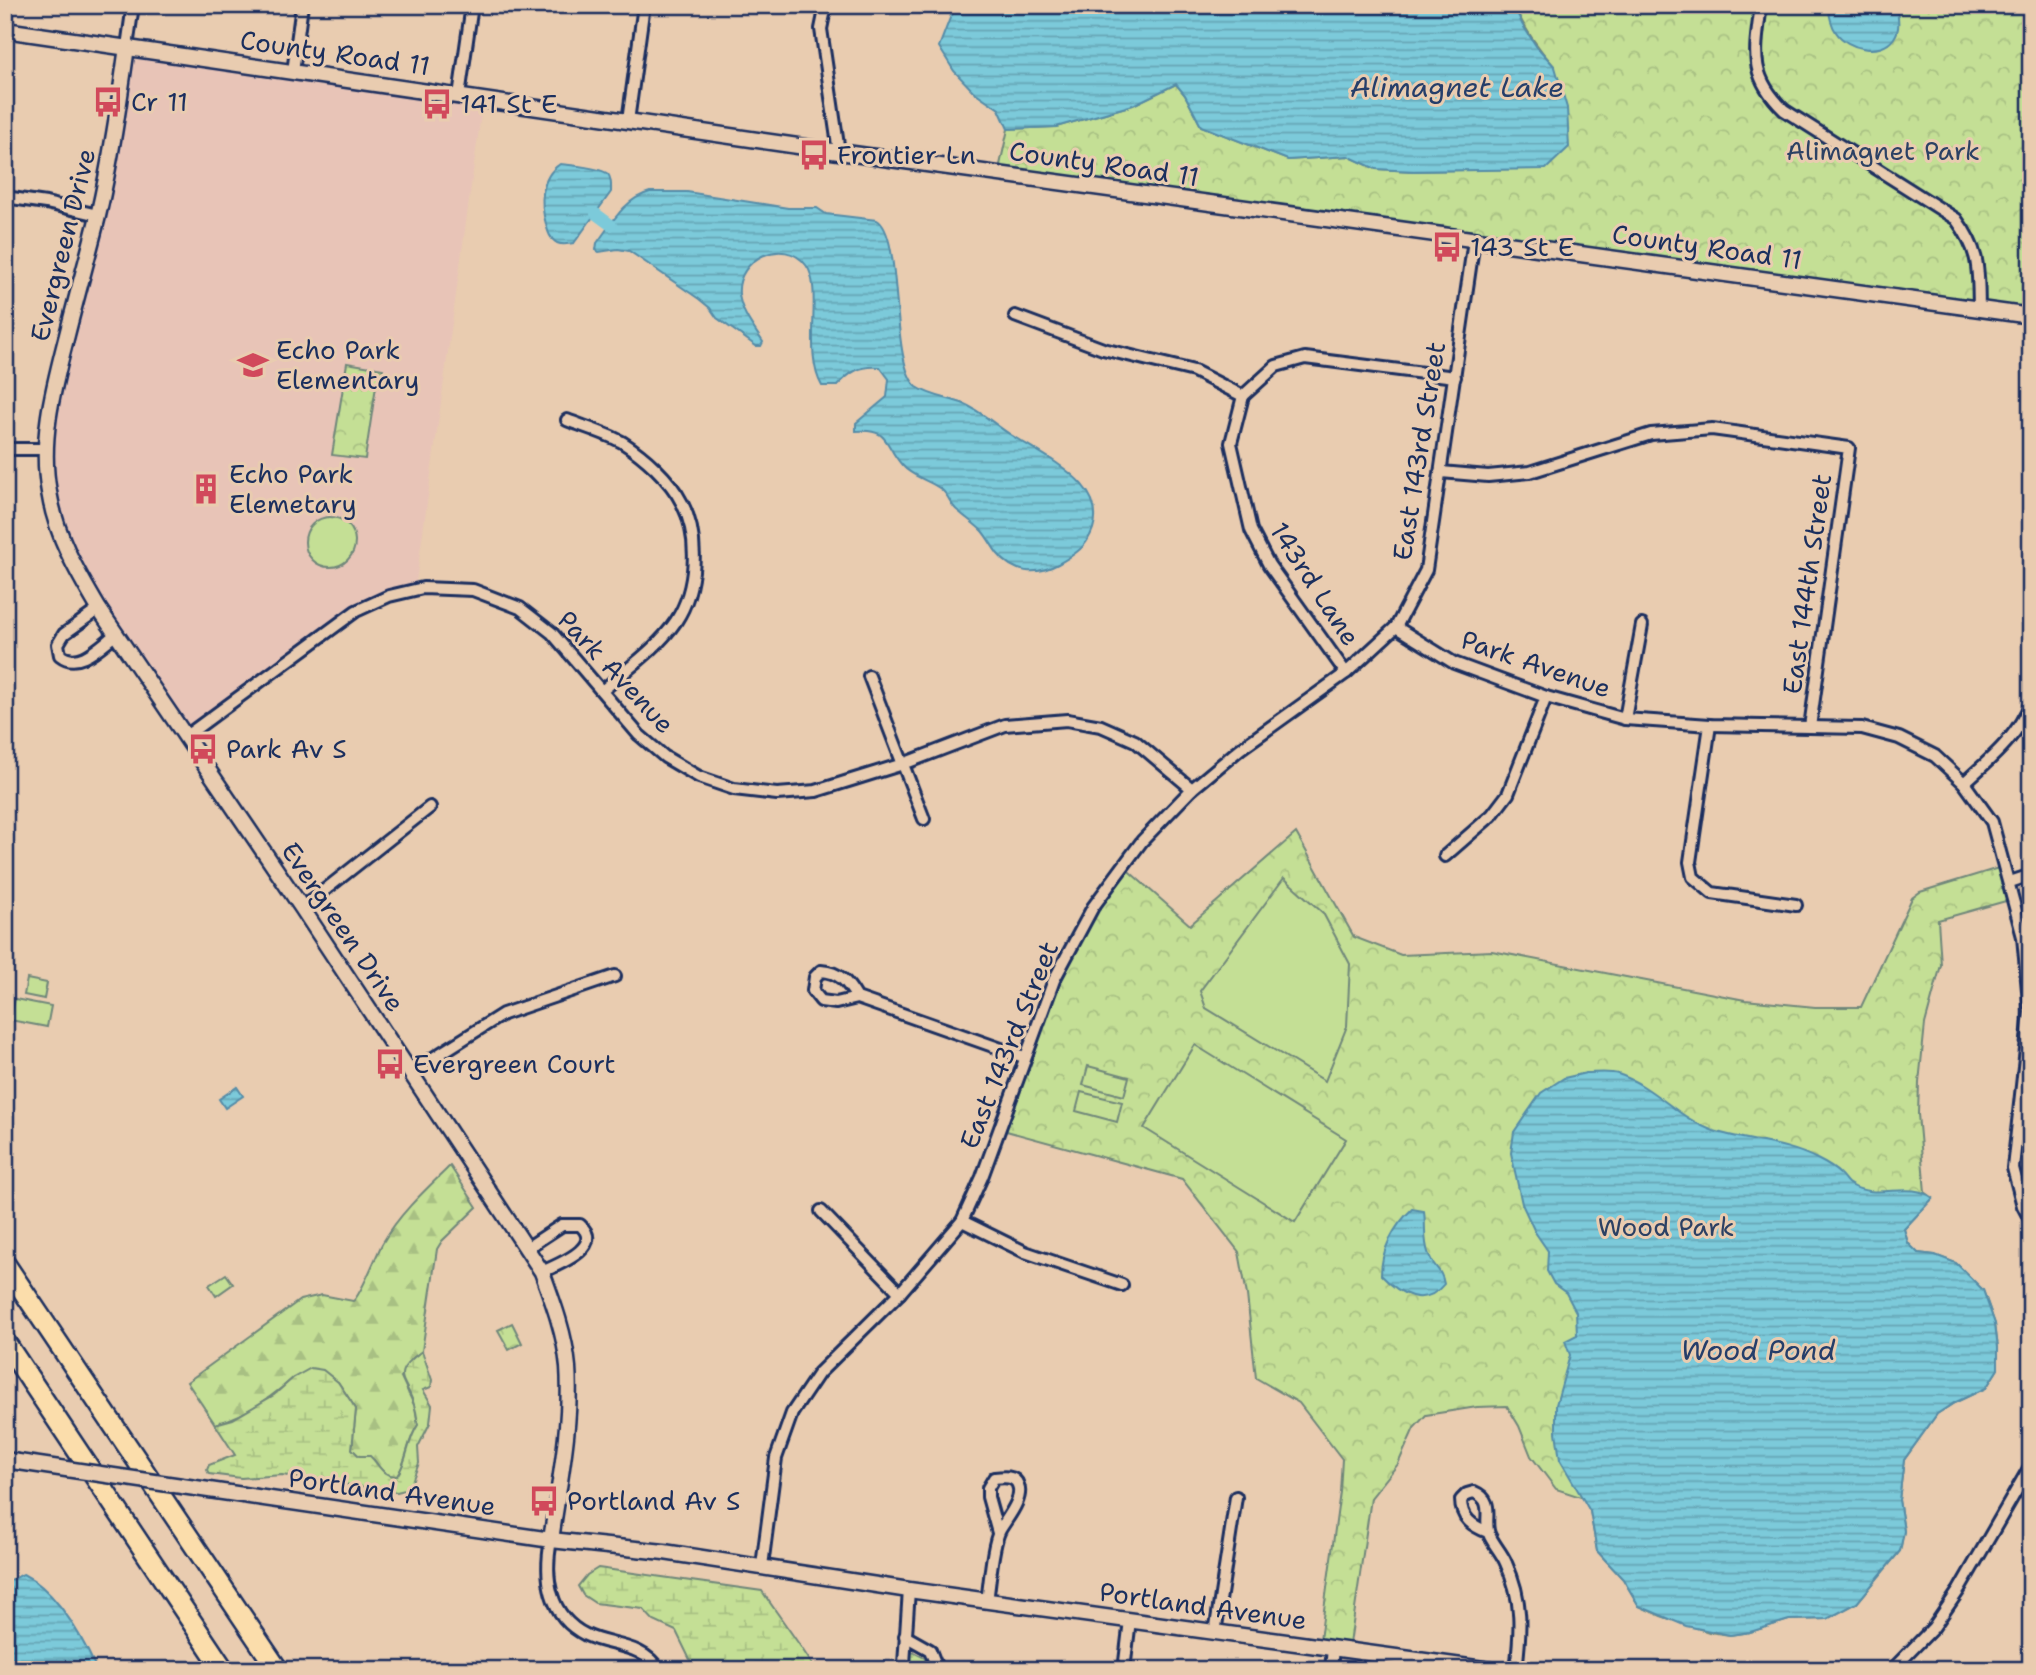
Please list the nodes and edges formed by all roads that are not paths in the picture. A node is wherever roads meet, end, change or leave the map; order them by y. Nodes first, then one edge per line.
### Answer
1 (134, 5) edge
2 (302, 5) edge
3 (471, 5) edge
4 (644, 5) edge
5 (826, 5) edge
6 (1761, 5) edge
7 (5, 30) edge
8 (127, 47) junction
9 (293, 72) junction
10 (459, 96) junction
11 (628, 121) junction
12 (839, 152) junction
13 (5, 197) edge
14 (98, 215) junction
15 (1474, 240) junction
16 (1979, 310) junction
17 (1015, 316) dead end
18 (2031, 316) edge
19 (1455, 377) junction
20 (1243, 396) junction
21 (567, 420) dead end
22 (5, 449) edge
23 (45, 449) junction
24 (1441, 472) junction
25 (99, 609) junction
26 (1642, 625) dead end
27 (1396, 627) junction
28 (116, 634) junction
29 (1346, 673) junction
30 (869, 676) dead end
31 (602, 691) junction
32 (1546, 697) junction
33 (2031, 702) edge
34 (1625, 719) junction
35 (1710, 725) junction
36 (1810, 727) junction
37 (186, 736) junction
38 (903, 764) junction
39 (1964, 783) junction
40 (1192, 789) junction
41 (430, 807) dead end
42 (924, 819) dead end
43 (1444, 856) dead end
44 (2031, 875) edge
45 (2010, 882) junction
46 (1796, 905) dead end
47 (302, 908) junction
48 (615, 976) dead end
49 (858, 998) dead end
50 (2030, 1012) edge
51 (1024, 1056) junction
52 (411, 1072) junction
53 (821, 1211) dead end
54 (2031, 1221) edge
55 (961, 1222) junction
56 (527, 1248) junction
57 (5, 1264) edge
58 (542, 1272) junction
59 (1122, 1284) dead end
60 (900, 1293) junction
61 (5, 1342) edge
62 (5, 1460) edge
63 (2031, 1465) edge
64 (1236, 1497) dead end
65 (1488, 1532) dead end
66 (998, 1533) junction
67 (551, 1540) junction
68 (762, 1566) junction
69 (909, 1590) junction
70 (987, 1601) junction
71 (1130, 1620) junction
72 (1215, 1633) junction
73 (905, 1636) junction
74 (1333, 1648) junction
75 (224, 1670) edge
76 (278, 1670) edge
77 (659, 1670) edge
78 (906, 1670) edge
79 (933, 1670) edge
80 (1124, 1670) edge
81 (1331, 1670) edge
82 (1490, 1670) edge
83 (1516, 1670) edge
84 (1892, 1670) edge

1 - 8 street
2 - 9 street
3 - 10 street
4 - 11 street
5 - 12 street
6 - 16 street
7 - 8 street, County Road 11
8 - 9 street, County Road 11
8 - 14 street, Evergreen Drive
9 - 10 street, County Road 11
10 - 11 street, County Road 11
11 - 12 street, County Road 11
12 - 15 street, County Road 11
13 - 14 street
14 - 23 street, Evergreen Drive
15 - 16 street, County Road 11
15 - 19 street, East 143rd Street
16 - 18 street, County Road 11
17 - 20 street
19 - 20 street
19 - 24 street, East 143rd Street
20 - 29 street, 143rd Lane
21 - 31 street
22 - 23 street
23 - 25 street, Evergreen Drive
24 - 27 street, East 143rd Street
24 - 36 street, East 144th Street
25 - 28 street, Evergreen Drive
25 - 28 street
26 - 34 street
27 - 29 street, East 143rd Street
27 - 32 street, Park Avenue
28 - 37 street, Evergreen Drive
29 - 40 street, East 143rd Street
30 - 38 street
31 - 37 street, Park Avenue
31 - 38 street, Park Avenue
32 - 34 street, Park Avenue
32 - 43 street
33 - 39 street
34 - 35 street, Park Avenue
35 - 36 street, Park Avenue
35 - 46 street
36 - 39 street
37 - 47 street, Evergreen Drive
38 - 40 street, Park Avenue
38 - 42 street
39 - 45 street
40 - 51 street, East 143rd Street
41 - 47 street
44 - 45 street
45 - 50 street
47 - 52 street, Evergreen Drive
48 - 52 street
49 - 51 street
50 - 54 street
51 - 55 street, East 143rd Street
52 - 56 street, Evergreen Drive
53 - 60 street
55 - 59 street
55 - 60 street, East 143rd Street
56 - 58 street, Evergreen Drive
56 - 58 street
57 - 76 highway
58 - 67 street, Evergreen Drive
60 - 68 street, East 143rd Street
61 - 75 highway
62 - 67 street, Portland Avenue, bridge
63 - 84 street
64 - 72 street
65 - 83 street
66 - 66 street
66 - 70 street
67 - 68 street, Portland Avenue
67 - 77 street
68 - 69 street, Portland Avenue
69 - 70 street, Portland Avenue
69 - 73 street
70 - 71 street, Portland Avenue
71 - 72 street, Portland Avenue
71 - 80 street
72 - 74 street, Portland Avenue
73 - 78 street
73 - 79 street
74 - 81 street
74 - 82 street, Portland Avenue

